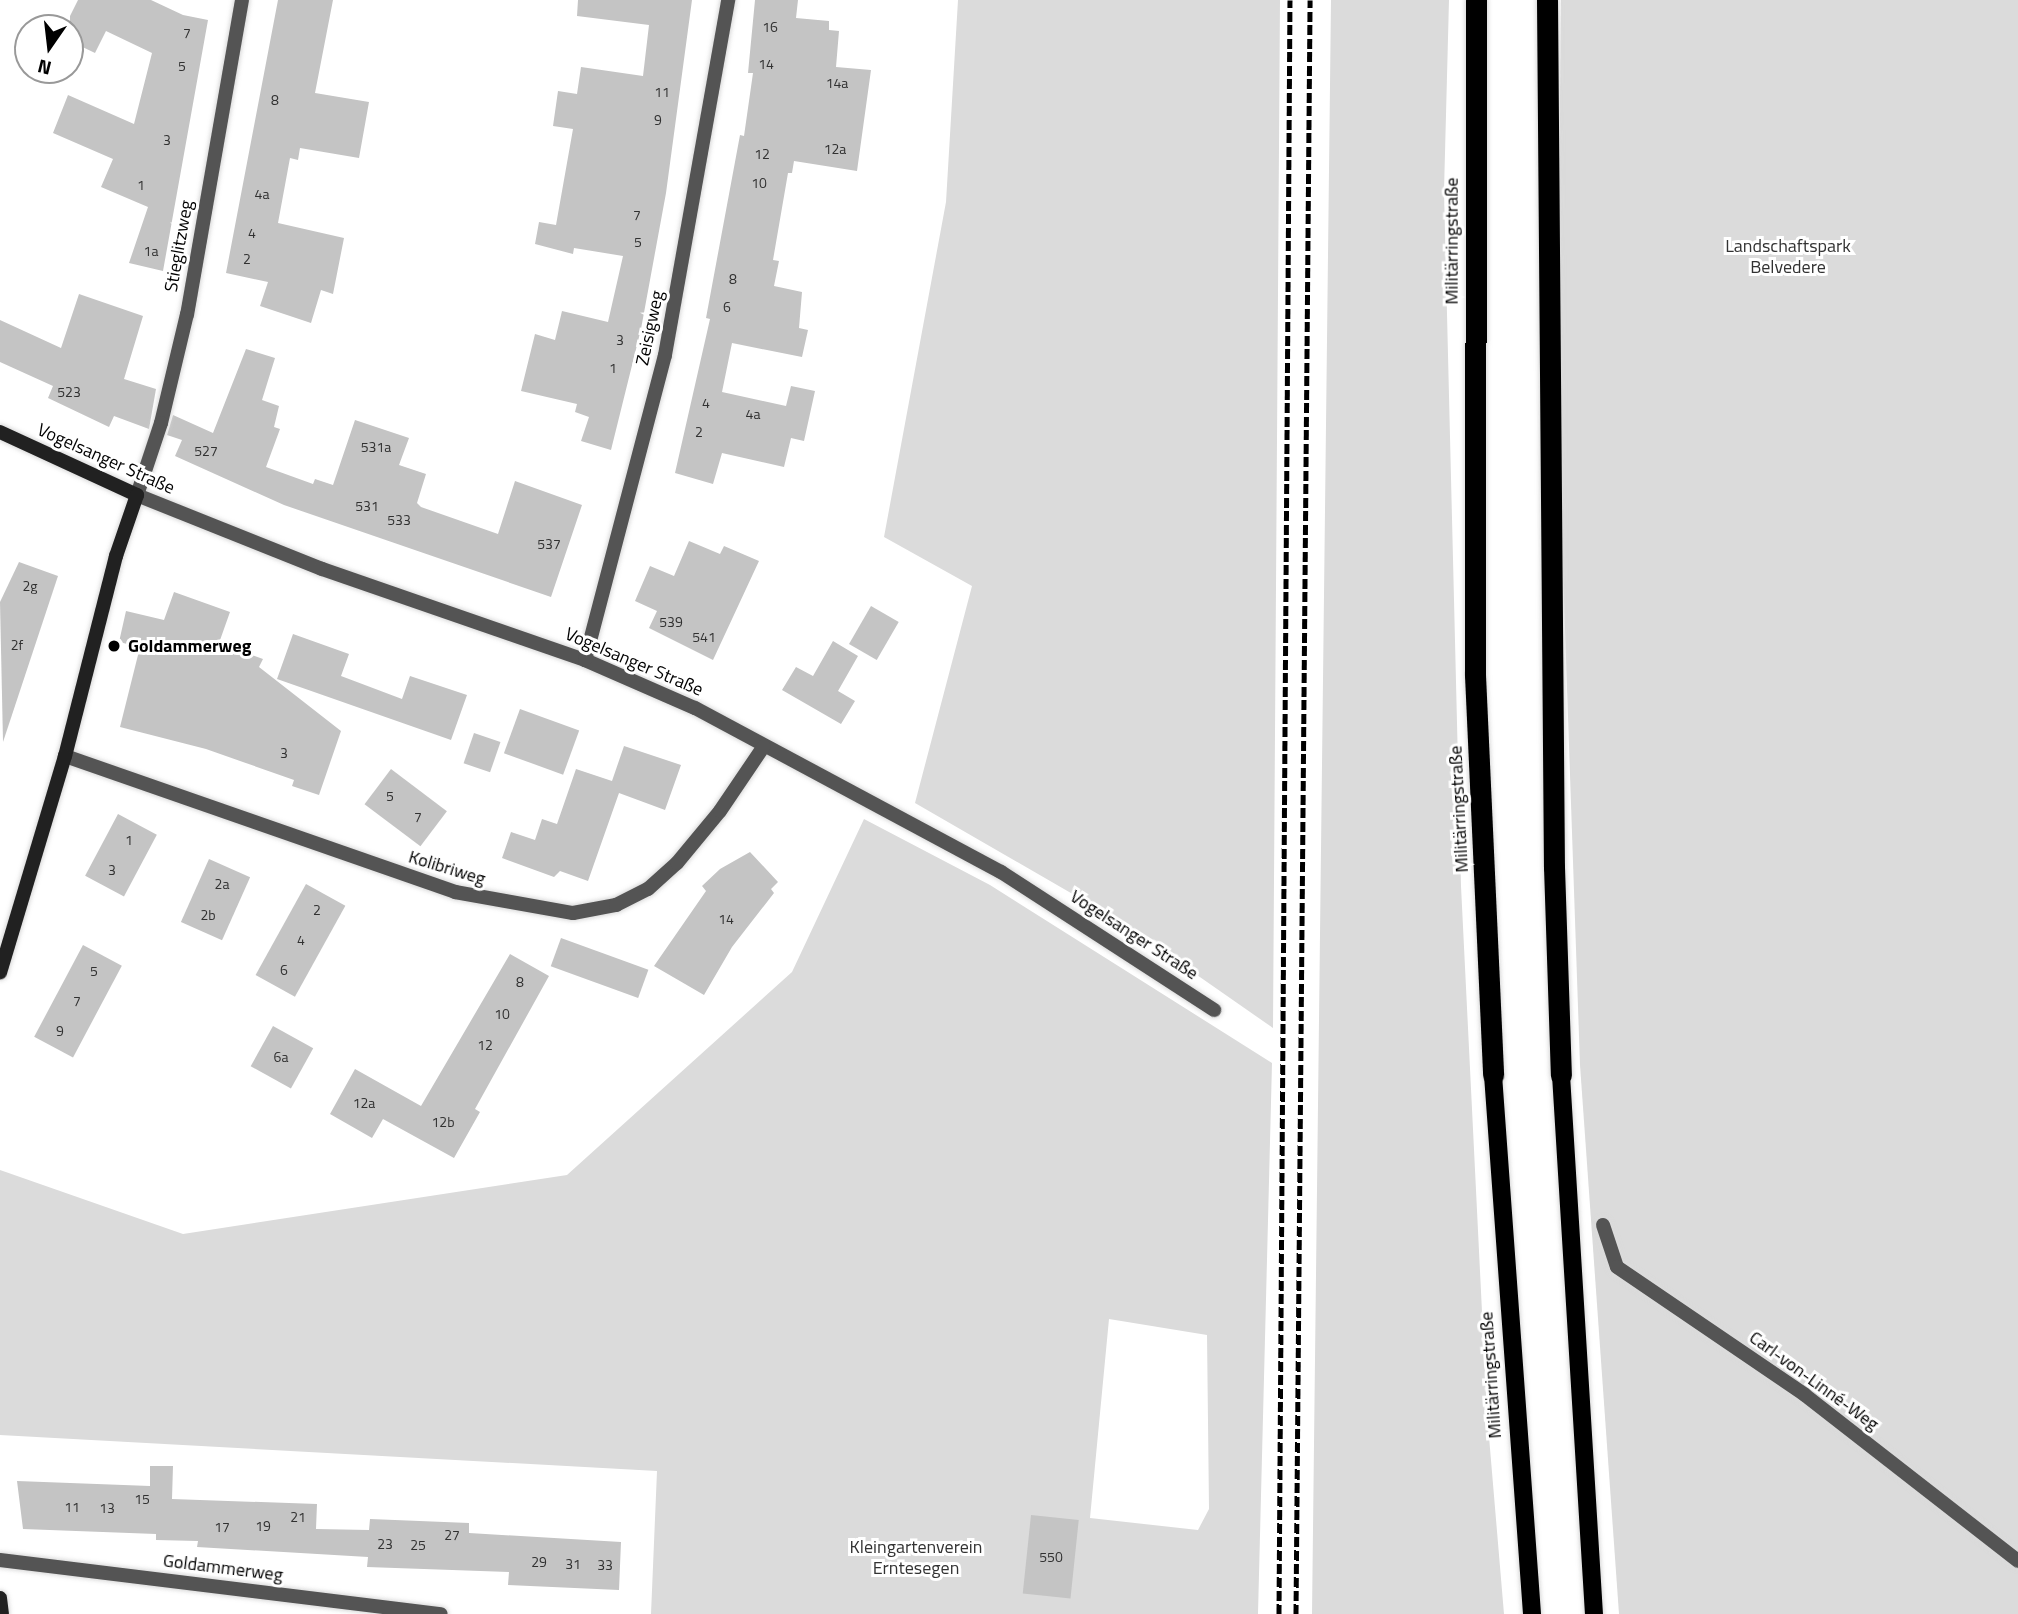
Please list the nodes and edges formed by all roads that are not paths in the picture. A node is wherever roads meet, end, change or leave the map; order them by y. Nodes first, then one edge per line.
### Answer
1 (242, 0) edge
2 (728, 0) edge
3 (1476, 0) edge
4 (1548, 0) edge
5 (0, 432) edge
6 (137, 495) junction
7 (585, 660) junction
8 (764, 746) junction
9 (65, 756) junction
10 (0, 972) edge
11 (1214, 1010) dead end
12 (1493, 1075) joint
13 (1561, 1075) joint
14 (1603, 1225) dead end
15 (0, 1560) edge
16 (2018, 1561) edge
17 (0, 1598) edge
18 (2, 1614) edge
19 (441, 1614) edge
20 (1532, 1614) edge
21 (1594, 1614) edge

1 - 6 street, Stieglitzweg
2 - 7 street, Zeisigweg
3 - 12 highway, Militärringstraße
4 - 13 highway
5 - 6 street, Vogelsanger Straße
6 - 7 street, Vogelsanger Straße
6 - 9 street
7 - 8 street, Vogelsanger Straße
8 - 9 street, Kolibriweg
8 - 11 street, Vogelsanger Straße
9 - 10 street
12 - 20 main road, Militärringstraße
13 - 21 main road
14 - 16 street, Carl-von-Linné-Weg
15 - 19 street, Goldammerweg
17 - 18 street

